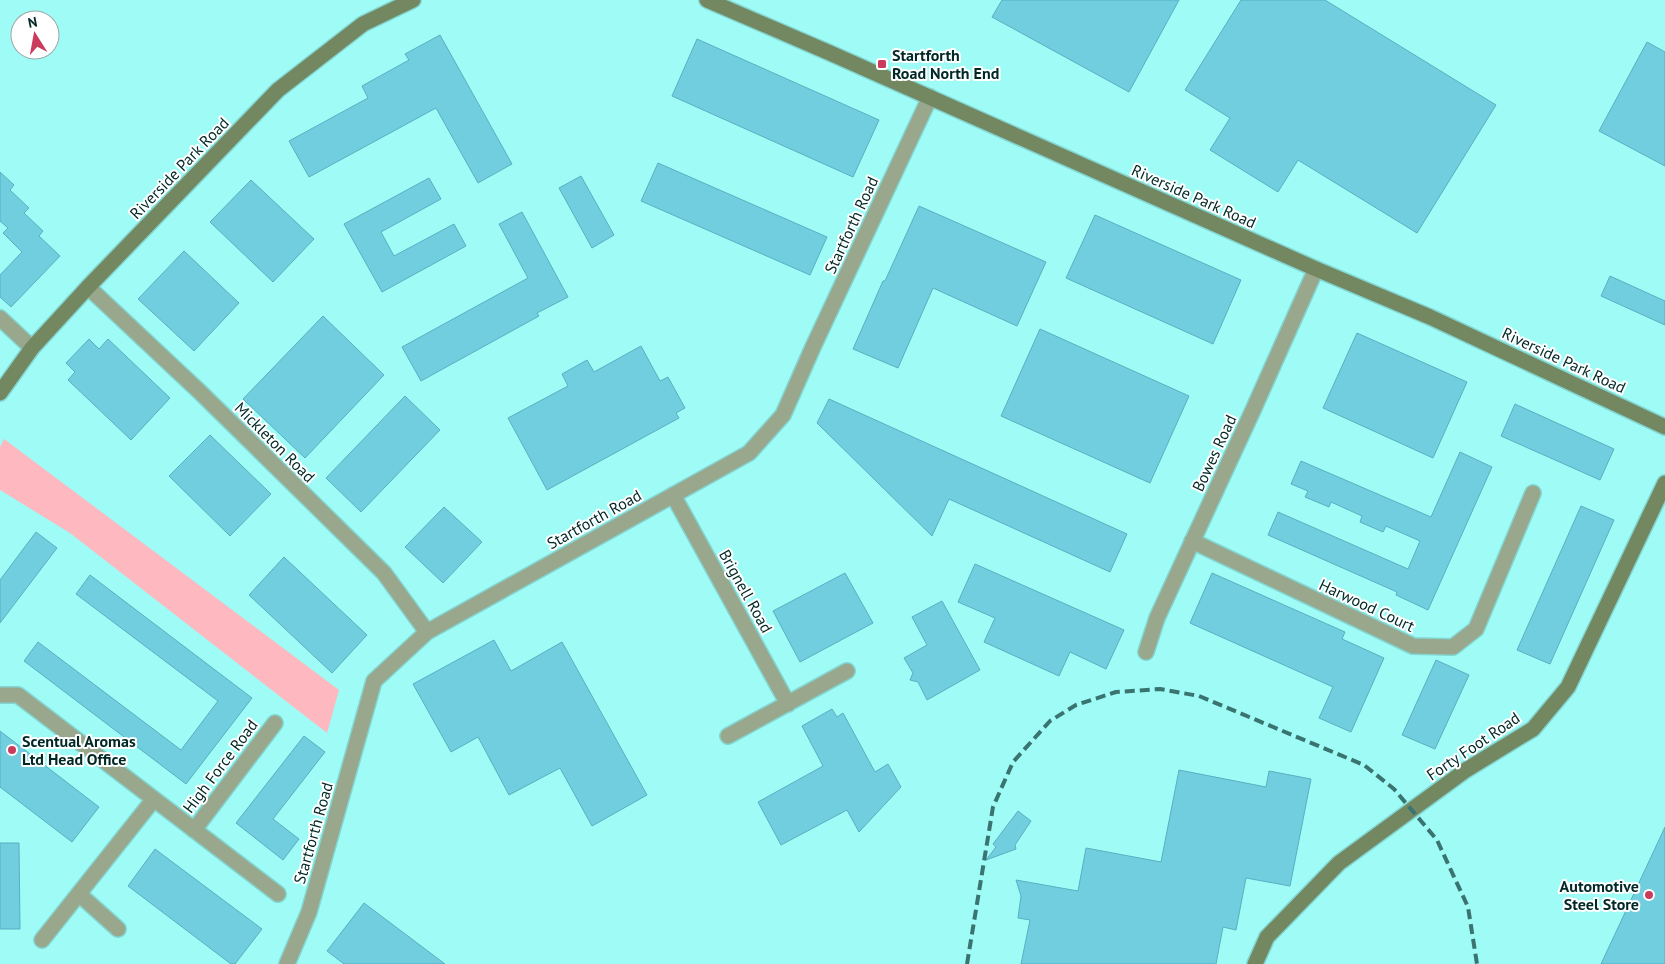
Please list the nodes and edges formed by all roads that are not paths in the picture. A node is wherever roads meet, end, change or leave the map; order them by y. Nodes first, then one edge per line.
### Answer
1 (413, 0) edge
2 (707, 0) edge
3 (930, 97) junction
4 (1316, 269) junction
5 (88, 287) junction
6 (0, 318) edge
7 (32, 348) junction
8 (0, 393) edge
9 (1665, 427) edge
10 (1665, 483) edge
11 (1533, 493) dead end
12 (673, 495) junction
13 (1192, 541) junction
14 (427, 632) junction
15 (1146, 652) dead end
16 (848, 671) dead end
17 (0, 695) edge
18 (788, 704) junction
19 (275, 723) dead end
20 (728, 736) dead end
21 (154, 799) junction
22 (194, 830) junction
23 (79, 894) junction
24 (278, 894) dead end
25 (118, 929) dead end
26 (42, 940) dead end
27 (287, 964) edge
28 (1256, 964) edge

1 - 5 street, Riverside Park Road
2 - 3 street, Riverside Park Road
3 - 4 street, Riverside Park Road
3 - 12 street, Startforth Road
4 - 9 street, Riverside Park Road
4 - 13 street, Bowes Road
5 - 7 street, Riverside Park Road
5 - 14 street, Mickleton Road
6 - 7 street
7 - 8 street, Riverside Park Road
10 - 28 street, Forty Foot Road
11 - 13 street, Harwood Court
12 - 14 street, Startforth Road
12 - 18 street, Brignell Road
13 - 15 street, Bowes Road
14 - 27 street, Startforth Road
16 - 18 street
17 - 21 street, High Force Road
18 - 20 street
19 - 22 street, High Force Road
21 - 22 street, High Force Road
21 - 23 street
22 - 24 street, High Force Road
23 - 25 street
23 - 26 street

